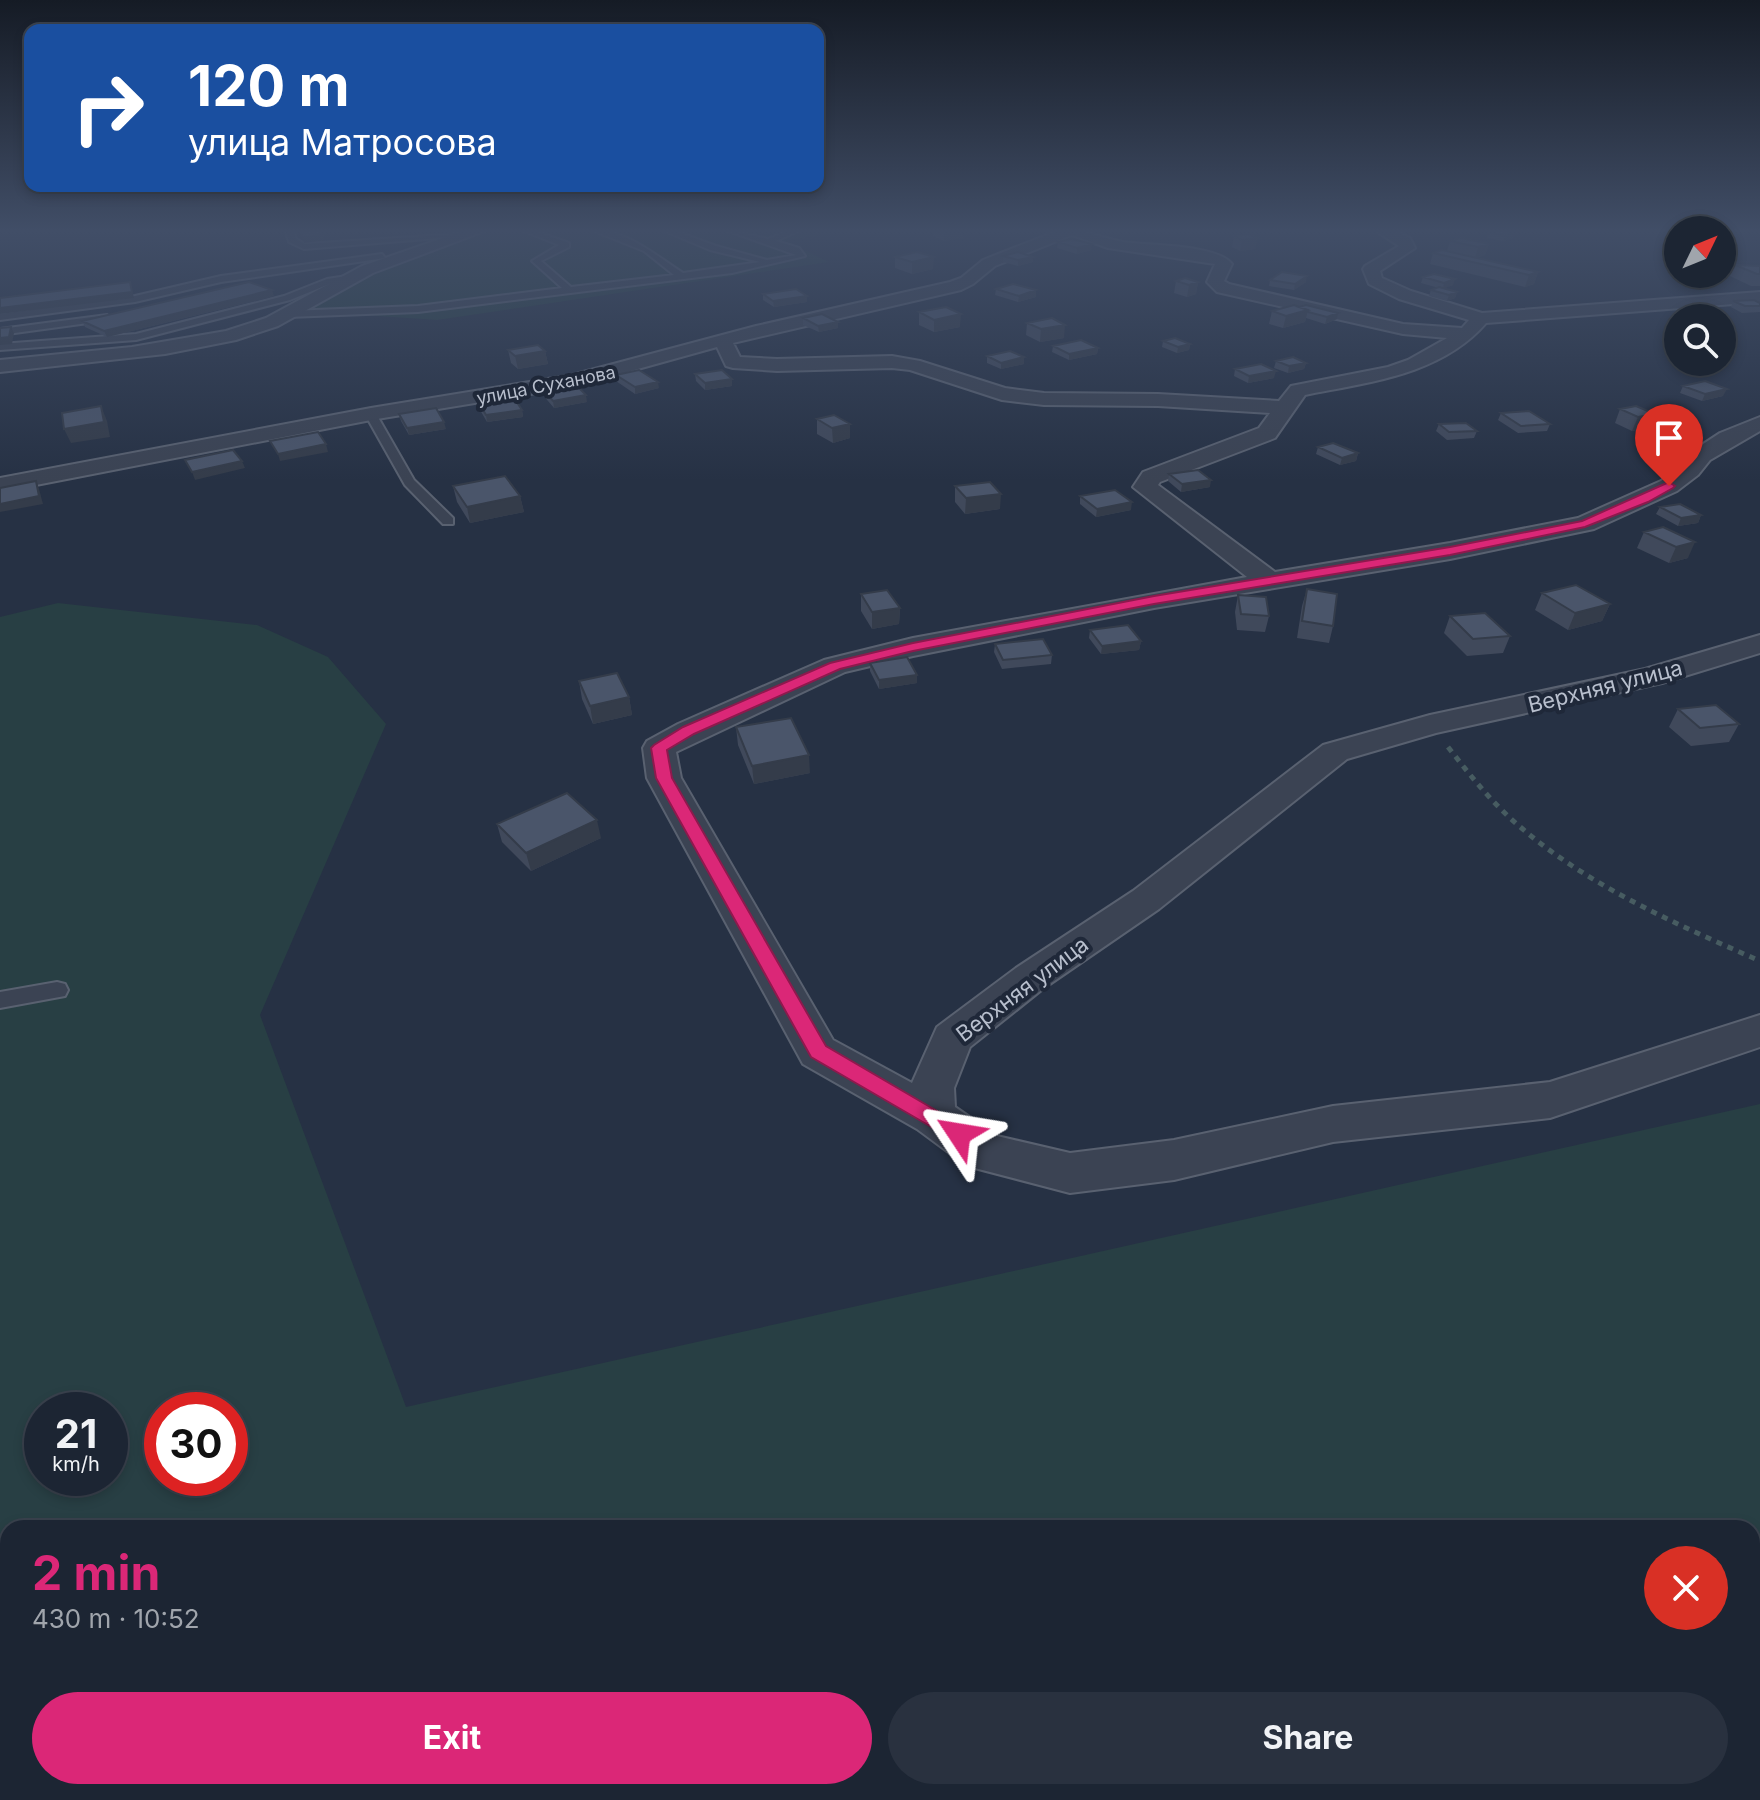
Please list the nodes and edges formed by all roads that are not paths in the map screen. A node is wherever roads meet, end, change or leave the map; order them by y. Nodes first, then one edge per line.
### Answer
1 (30, 313) edge
2 (229, 313) edge
3 (314, 313) edge
4 (841, 313) edge
5 (1333, 313) edge
6 (1464, 313) edge
7 (1547, 313) edge
8 (288, 314) joint
9 (112, 316) edge
10 (0, 317) edge
11 (1481, 318) junction
12 (47, 326) junction
13 (0, 332) edge
14 (1467, 334) junction
15 (723, 341) junction
16 (39, 343) junction
17 (0, 347) edge
18 (0, 366) edge
19 (1285, 408) junction
20 (371, 414) junction
21 (1760, 423) edge
22 (0, 485) edge
23 (448, 521) dead end
24 (1271, 582) junction
25 (1760, 644) edge
26 (57, 990) dead end
27 (0, 1000) edge
28 (1760, 1031) edge
29 (933, 1116) junction

1 - 10 lane
2 - 16 lane
3 - 8 lane
4 - 15 street, улица Суханова
5 - 14 street
6 - 11 street
7 - 11 street
8 - 18 street
9 - 12 lane
11 - 14 street
12 - 13 lane
12 - 16 lane
14 - 19 street
15 - 19 street
15 - 20 street, улица Суханова
16 - 17 lane
19 - 24 street
20 - 22 street, улица Суханова
20 - 23 lane
21 - 24 street
24 - 29 street
25 - 29 street, Верхняя улица
26 - 27 lane
28 - 29 street

